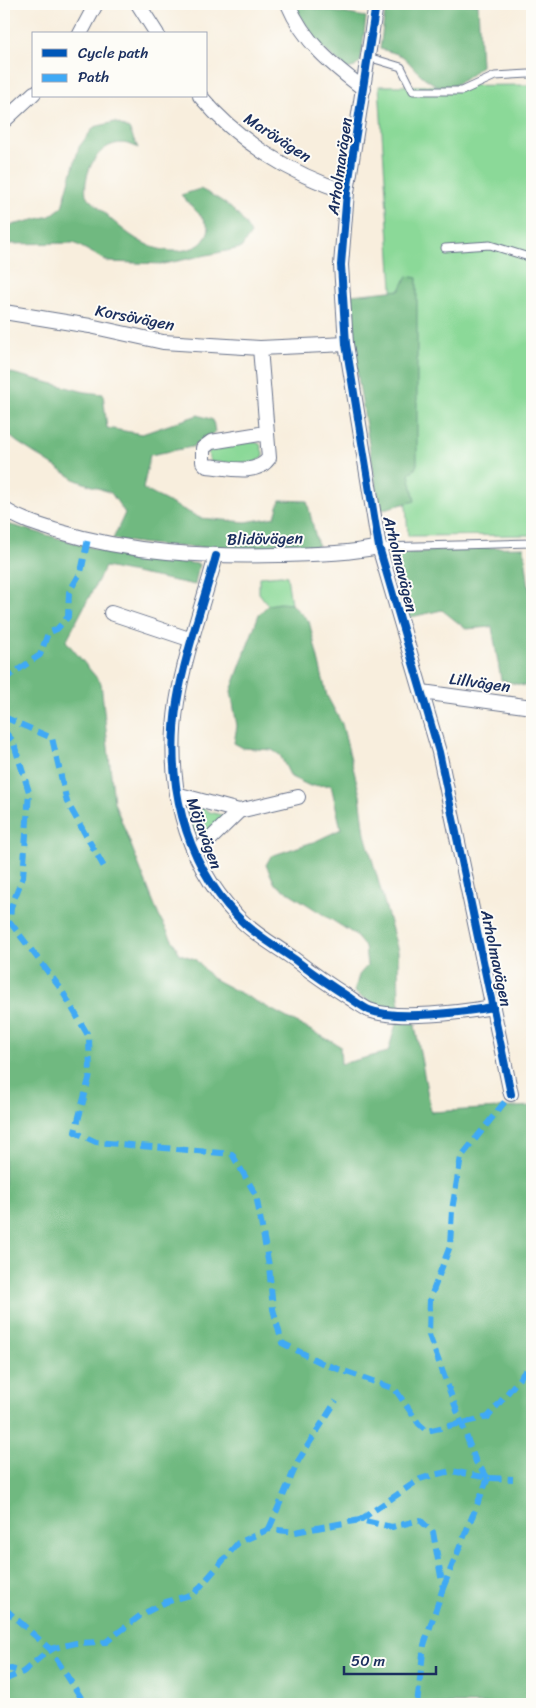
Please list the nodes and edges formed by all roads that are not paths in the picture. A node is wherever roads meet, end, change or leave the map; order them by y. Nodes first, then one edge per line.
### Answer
1 (96, 4) edge
2 (138, 4) edge
3 (288, 4) edge
4 (376, 4) edge
5 (81, 32) edge
6 (156, 32) edge
7 (368, 57) junction
8 (529, 74) dead end
9 (364, 89) junction
10 (32, 95) edge
11 (202, 98) edge
12 (4, 121) edge
13 (347, 192) junction
14 (445, 248) dead end
15 (532, 258) edge
16 (4, 312) edge
17 (346, 344) junction
18 (260, 348) junction
19 (266, 433) junction
20 (4, 510) edge
21 (532, 543) edge
22 (379, 547) junction
23 (216, 556) junction
24 (111, 613) dead end
25 (192, 640) junction
26 (422, 692) junction
27 (532, 707) edge
28 (176, 794) junction
29 (298, 797) dead end
30 (239, 811) junction
31 (195, 854) junction
32 (493, 1007) junction
33 (511, 1094) dead end

1 - 5 street
2 - 6 street
3 - 9 street
4 - 7 street, Arholmavägen
7 - 8 lane
7 - 9 street, Arholmavägen
9 - 13 street, Arholmavägen
10 - 12 street
11 - 13 street, Marövägen
13 - 17 street, Arholmavägen
14 - 15 lane
16 - 18 street, Korsövägen
17 - 18 street, Korsövägen
17 - 22 street, Arholmavägen
18 - 19 street
19 - 19 street
20 - 23 street, Blidövägen
21 - 22 lane, Blidövägen
22 - 23 street, Blidövägen
22 - 26 street, Arholmavägen
23 - 25 street, Möjavägen
24 - 25 street
25 - 28 street, Möjavägen
26 - 27 street, Lillvägen
26 - 32 street, Arholmavägen
28 - 30 street, Möjavägen
28 - 31 street, Möjavägen
29 - 30 street, Möjavägen
30 - 31 street, Möjavägen
31 - 32 street, Möjavägen
32 - 33 street, Arholmavägen

